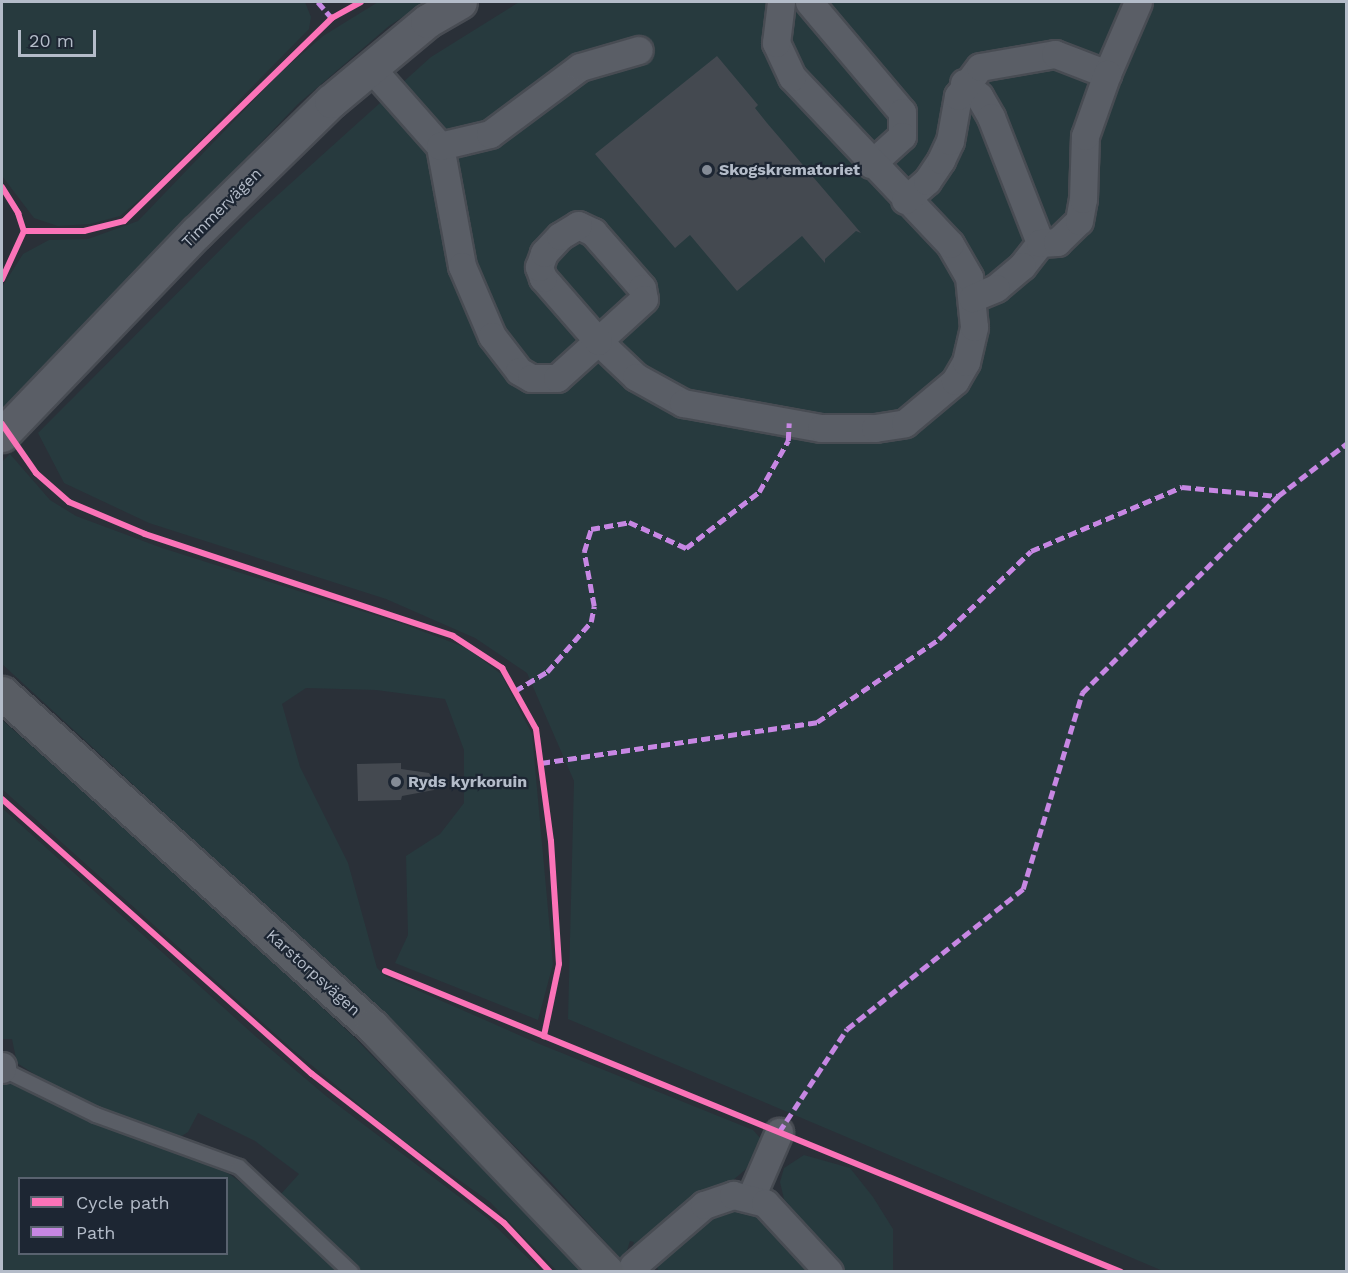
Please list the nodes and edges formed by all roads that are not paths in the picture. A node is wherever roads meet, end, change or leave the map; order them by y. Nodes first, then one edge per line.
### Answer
1 (460, 2) edge
2 (781, 2) edge
3 (809, 2) edge
4 (1138, 2) edge
5 (639, 50) dead end
6 (371, 68) junction
7 (1107, 74) junction
8 (964, 83) junction
9 (440, 146) junction
10 (871, 164) junction
11 (905, 200) junction
12 (1040, 243) junction
13 (972, 298) junction
14 (2, 435) edge
15 (2, 693) edge
16 (2, 1068) edge
17 (779, 1132) dead end
18 (751, 1197) junction
19 (620, 1269) edge
20 (351, 1272) edge
21 (829, 1272) edge

1 - 6 street, Timmervägen
2 - 10 street
3 - 10 street
4 - 7 street
5 - 9 street
6 - 9 street
6 - 14 street, Timmervägen
7 - 8 street
7 - 12 street
8 - 11 street
8 - 12 street
9 - 13 street
10 - 11 street
11 - 13 street
12 - 13 street
15 - 19 main road, Karstorpsvägen
16 - 20 lane
17 - 18 street
18 - 19 street
18 - 21 street

